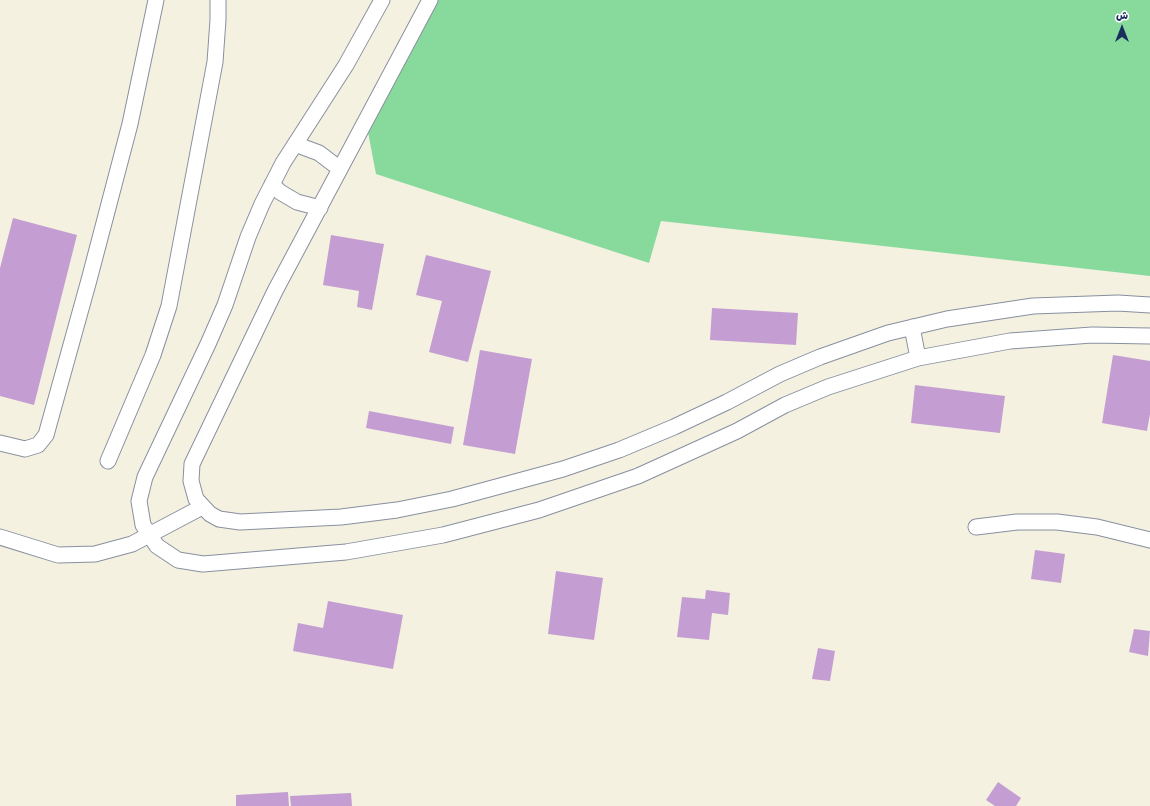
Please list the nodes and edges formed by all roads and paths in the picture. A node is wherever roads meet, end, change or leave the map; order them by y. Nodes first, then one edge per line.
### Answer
1 (156, 0) edge
2 (218, 0) edge
3 (382, 0) edge
4 (430, 0) edge
5 (295, 144) junction
6 (340, 169) junction
7 (272, 184) junction
8 (320, 208) junction
9 (1150, 305) edge
10 (912, 327) junction
11 (1150, 336) edge
12 (918, 358) junction
13 (0, 442) edge
14 (108, 461) dead end
15 (202, 507) junction
16 (976, 527) dead end
17 (148, 536) junction
18 (0, 537) edge
19 (1150, 540) edge

1 - 13 street
2 - 14 street
3 - 5 street
4 - 6 street
5 - 6 street
5 - 7 street
6 - 8 street
7 - 8 street
7 - 17 street
8 - 15 street
9 - 10 street
10 - 12 street
10 - 15 street
11 - 12 street
12 - 17 street
15 - 17 street
16 - 19 street
17 - 18 street

